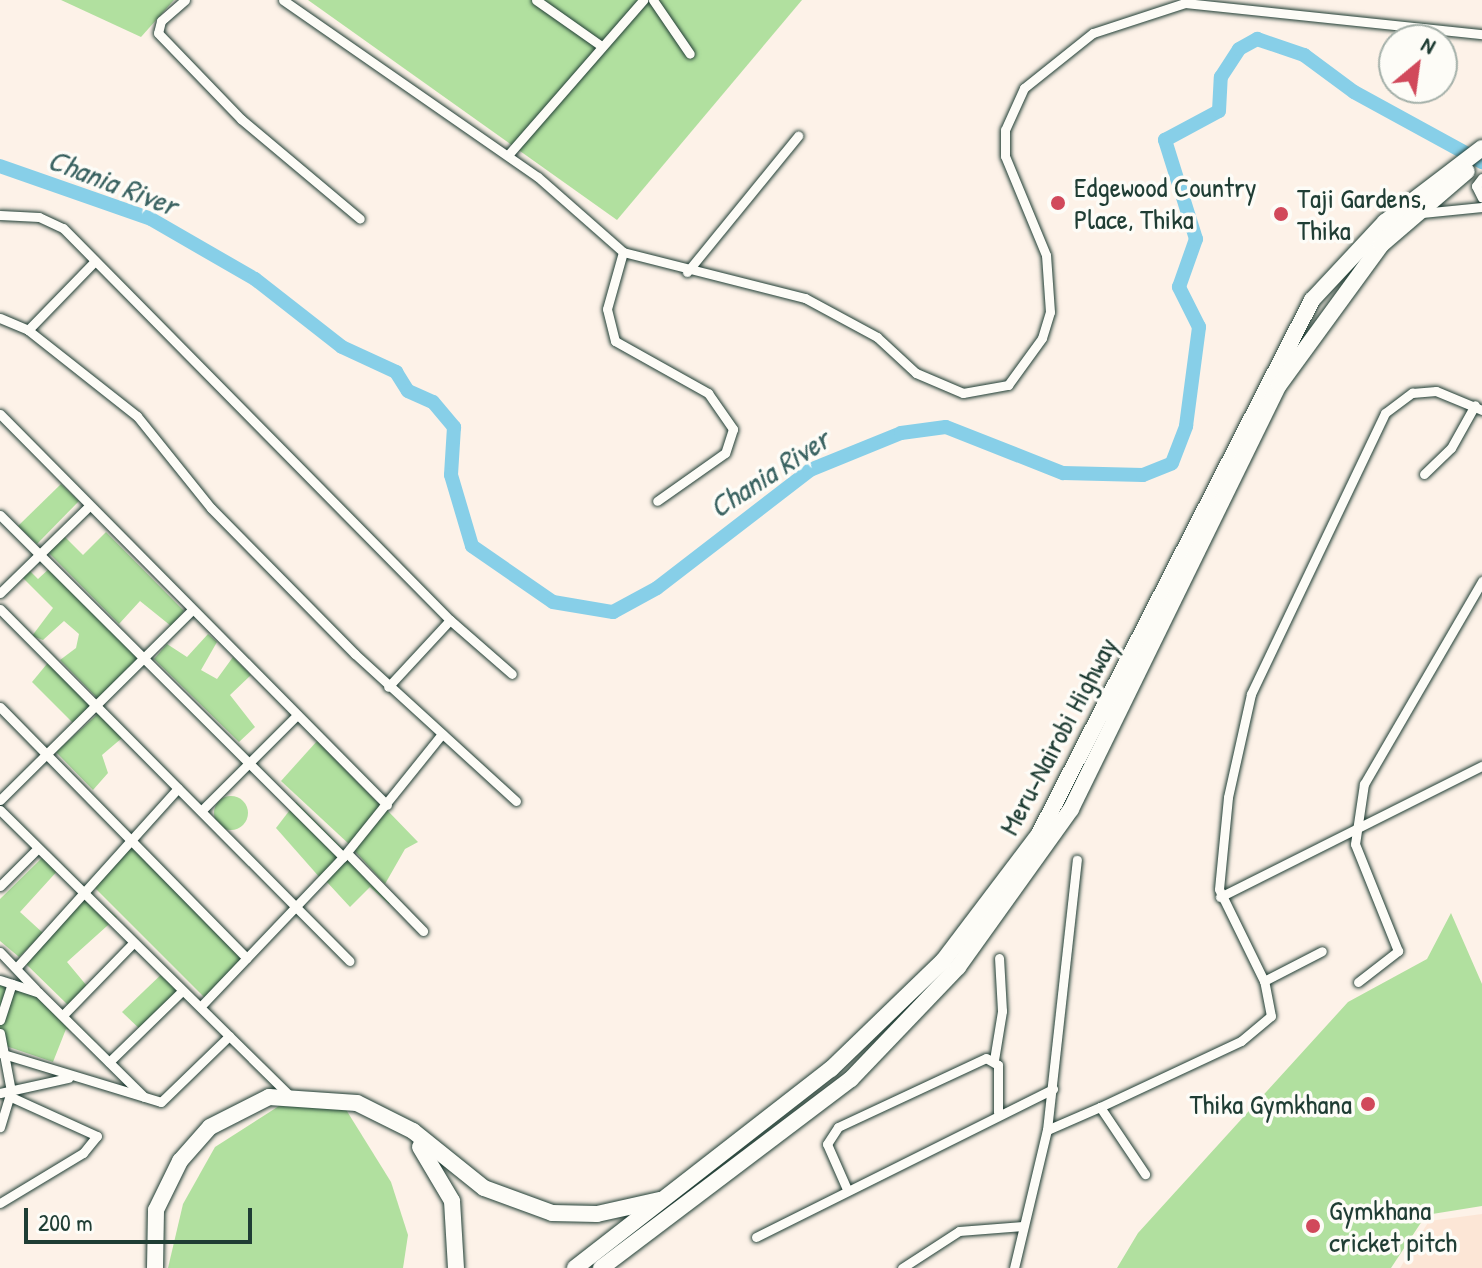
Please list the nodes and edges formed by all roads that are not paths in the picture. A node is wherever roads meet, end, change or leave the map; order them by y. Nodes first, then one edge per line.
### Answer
1 (185, 0) edge
2 (283, 0) edge
3 (536, 0) edge
4 (643, 0) edge
5 (653, 0) edge
6 (1482, 34) edge
7 (600, 45) junction
8 (690, 54) dead end
9 (798, 136) dead end
10 (1482, 148) edge
11 (508, 155) junction
12 (1482, 160) edge
13 (1455, 173) junction
14 (1481, 178) edge
15 (1482, 198) edge
16 (1482, 207) edge
17 (1416, 213) junction
18 (0, 215) edge
19 (360, 219) dead end
20 (623, 252) junction
21 (94, 262) junction
22 (687, 272) junction
23 (0, 318) edge
24 (28, 330) junction
25 (1478, 407) edge
26 (0, 414) edge
27 (1424, 474) dead end
28 (657, 501) dead end
29 (88, 507) junction
30 (0, 515) edge
31 (39, 554) junction
32 (1482, 581) edge
33 (0, 593) edge
34 (0, 609) edge
35 (191, 611) junction
36 (450, 620) junction
37 (146, 661) junction
38 (512, 674) dead end
39 (388, 687) junction
40 (0, 707) edge
41 (100, 707) junction
42 (297, 715) junction
43 (442, 734) junction
44 (47, 755) junction
45 (250, 764) junction
46 (1482, 766) edge
47 (178, 788) junction
48 (0, 800) edge
49 (516, 801) dead end
50 (387, 805) junction
51 (0, 810) edge
52 (201, 811) junction
53 (1353, 827) junction
54 (130, 838) junction
55 (37, 849) junction
56 (345, 855) junction
57 (1077, 860) dead end
58 (0, 886) edge
59 (82, 893) junction
60 (1220, 897) junction
61 (296, 906) junction
62 (423, 931) dead end
63 (133, 943) junction
64 (1322, 951) dead end
65 (0, 952) edge
66 (247, 958) junction
67 (999, 958) dead end
68 (350, 961) dead end
69 (16, 968) junction
70 (0, 980) edge
71 (1264, 981) junction
72 (1358, 982) dead end
73 (12, 984) junction
74 (182, 991) junction
75 (38, 992) junction
76 (202, 1005) junction
77 (63, 1015) junction
78 (0, 1020) edge
79 (0, 1033) edge
80 (229, 1036) junction
81 (3, 1054) edge
82 (994, 1060) junction
83 (109, 1062) junction
84 (72, 1077) junction
85 (1053, 1089) junction
86 (0, 1093) edge
87 (11, 1094) junction
88 (289, 1095) junction
89 (146, 1099) junction
90 (1100, 1107) junction
91 (998, 1112) junction
92 (387, 1116) junction
93 (0, 1127) edge
94 (1047, 1130) junction
95 (1145, 1174) dead end
96 (846, 1187) junction
97 (664, 1199) junction
98 (0, 1203) edge
99 (1023, 1226) junction
100 (756, 1237) dead end
101 (640, 1239) junction
102 (155, 1268) edge
103 (456, 1268) edge
104 (575, 1268) edge
105 (601, 1268) edge
106 (613, 1268) edge
107 (902, 1268) edge
108 (1014, 1268) edge

1 - 19 street
2 - 11 street
3 - 7 street
4 - 7 street
5 - 8 street
6 - 22 street
7 - 11 street
9 - 22 street
10 - 13 highway, Meru-Nairobi Highway
11 - 20 street
12 - 13 highway, Meru-Nairobi Highway
13 - 17 highway, Meru-Nairobi Highway
13 - 97 highway, Meru-Nairobi Highway
14 - 15 street
16 - 17 street
17 - 101 highway, Meru-Nairobi Highway
18 - 21 street
20 - 22 street
20 - 28 street
21 - 24 street
21 - 36 street
23 - 24 street
24 - 39 street
25 - 27 street
25 - 60 street
26 - 29 street
29 - 31 street
29 - 35 street
30 - 31 street
31 - 33 street
31 - 37 street
32 - 53 street
34 - 41 street
35 - 37 street
35 - 42 street
36 - 38 street
36 - 39 street
37 - 41 street
37 - 45 street
39 - 43 street
40 - 44 street
41 - 44 street
41 - 47 street
42 - 45 street
42 - 50 street
43 - 49 street
43 - 50 street
44 - 48 street
44 - 54 street
45 - 52 street
45 - 56 street
46 - 53 street
47 - 52 street
47 - 54 street
50 - 56 street
51 - 55 street
52 - 61 street
53 - 60 street
53 - 72 street
54 - 59 street
54 - 66 street
55 - 58 street
55 - 59 street
56 - 61 street
56 - 62 street
57 - 85 street
59 - 63 street
59 - 69 street
60 - 71 street
61 - 66 street
61 - 68 street
63 - 74 street
63 - 77 street
64 - 71 street
65 - 69 street
66 - 76 street
67 - 82 street
69 - 75 street
70 - 73 street
71 - 90 street
73 - 75 street
73 - 78 street
74 - 76 street
74 - 83 street
75 - 77 street
76 - 80 street
77 - 83 street
79 - 81 street
80 - 88 street
80 - 89 street
81 - 84 street
81 - 87 street
82 - 91 street
82 - 96 street
83 - 89 street
84 - 87 street
84 - 89 street
85 - 91 street
85 - 94 street
86 - 87 street
87 - 93 street
87 - 98 street
88 - 92 highway
88 - 102 highway
90 - 94 street
90 - 95 street
91 - 96 street
92 - 97 highway
92 - 103 highway
94 - 99 street
96 - 100 street
97 - 104 highway, Meru-Nairobi Highway
99 - 107 street
99 - 108 street
101 - 105 highway, Meru-Nairobi Highway
101 - 106 highway

